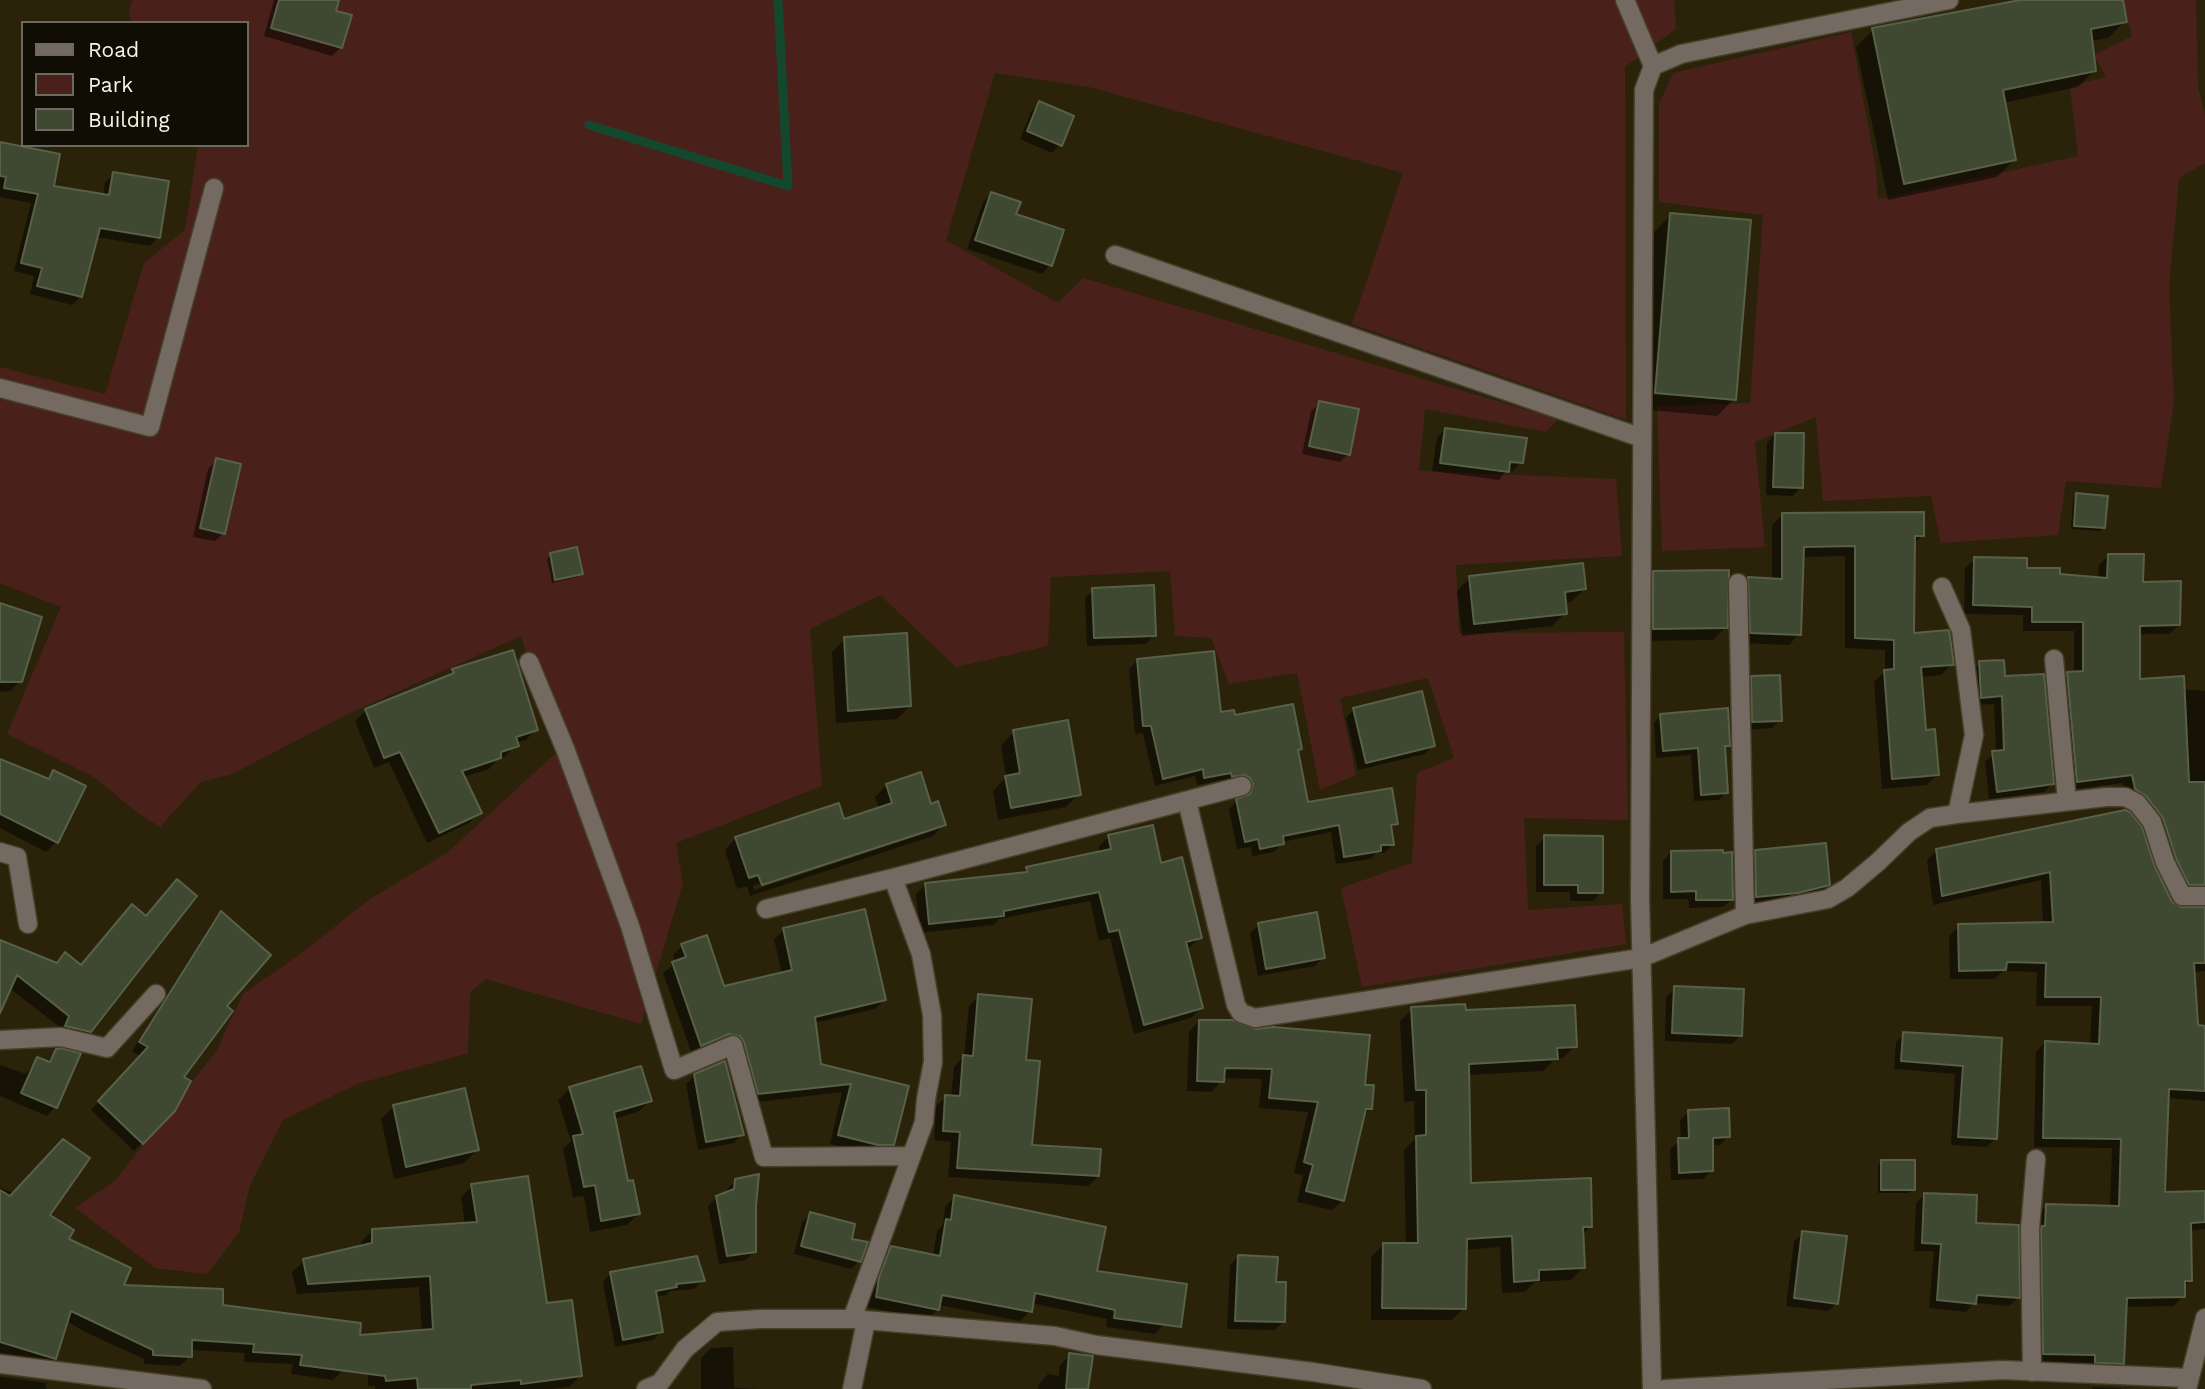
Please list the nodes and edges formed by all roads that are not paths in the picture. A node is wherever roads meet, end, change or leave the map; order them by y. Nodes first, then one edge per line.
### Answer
1 (1625, 0) edge
2 (1949, 0) edge
3 (1653, 66) junction
4 (214, 188) dead end
5 (1115, 256) dead end
6 (0, 388) edge
7 (1642, 438) junction
8 (1738, 583) dead end
9 (1942, 587) dead end
10 (2054, 659) dead end
11 (529, 662) dead end
12 (1242, 786) dead end
13 (1187, 801) junction
14 (2067, 801) junction
15 (1957, 814) junction
16 (0, 852) edge
17 (894, 878) junction
18 (2205, 896) edge
19 (766, 909) dead end
20 (1745, 915) junction
21 (28, 924) dead end
22 (1641, 958) junction
23 (156, 994) dead end
24 (0, 1040) edge
25 (911, 1156) junction
26 (2036, 1159) dead end
27 (2205, 1318) edge
28 (859, 1320) junction
29 (0, 1364) edge
30 (2032, 1372) junction
31 (2188, 1384) edge
32 (202, 1389) edge
33 (646, 1389) edge
34 (852, 1389) edge
35 (1422, 1389) edge
36 (1652, 1389) edge
37 (1665, 1389) edge

1 - 3 street
2 - 3 street
3 - 7 street
4 - 6 street
5 - 7 street
7 - 22 street
8 - 20 street
9 - 15 street
10 - 14 street
11 - 25 street
12 - 13 street
13 - 17 street
13 - 22 street
14 - 15 street
14 - 18 street
15 - 20 street
16 - 21 street
17 - 19 street
17 - 25 street
20 - 22 street
22 - 36 street
23 - 24 street
25 - 28 street
26 - 30 street
27 - 31 street
28 - 33 street
28 - 34 street
28 - 35 street
29 - 32 street
30 - 31 street
30 - 37 street

